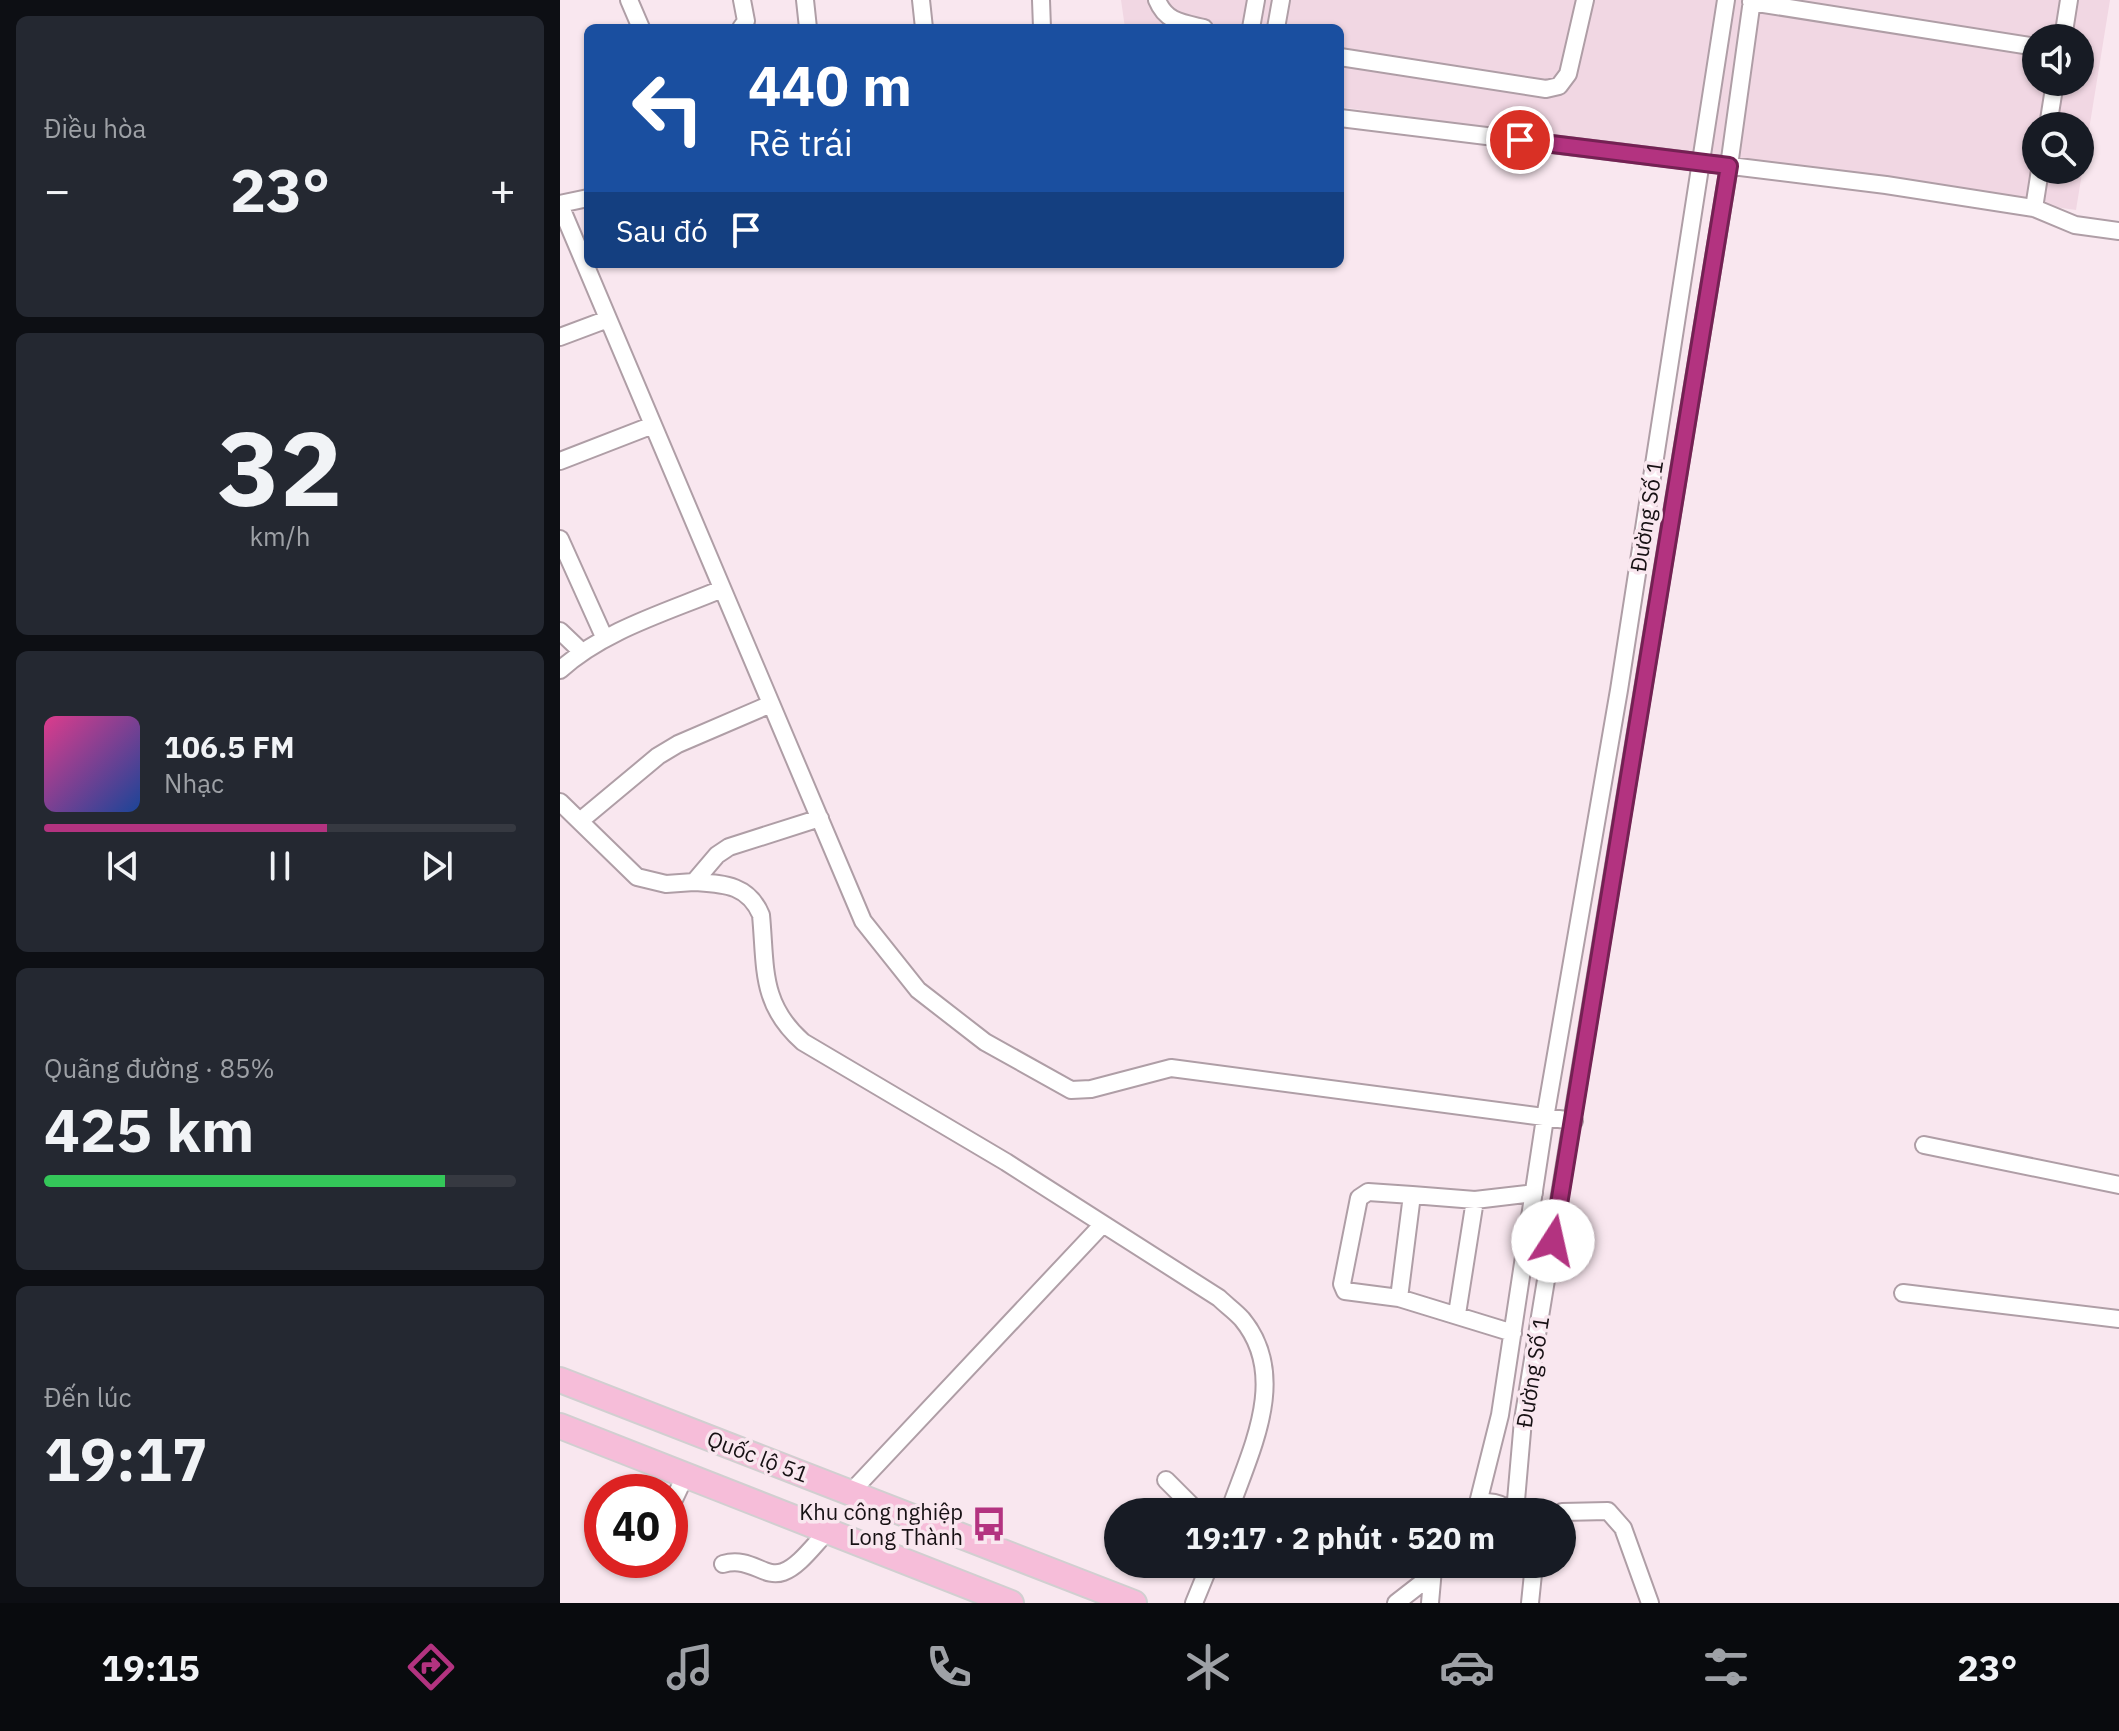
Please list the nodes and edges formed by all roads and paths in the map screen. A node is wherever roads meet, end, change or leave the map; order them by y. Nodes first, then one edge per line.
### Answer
1 (629, 0) edge
2 (742, 0) edge
3 (805, 0) edge
4 (921, 0) edge
5 (1041, 0) edge
6 (1157, 0) edge
7 (1256, 0) edge
8 (1281, 0) edge
9 (1585, 0) edge
10 (1726, 0) edge
11 (2069, 0) edge
12 (1751, 1) edge
13 (639, 24) edge
14 (744, 24) edge
15 (808, 24) edge
16 (924, 24) edge
17 (1042, 24) edge
18 (1184, 24) edge
19 (1252, 24) edge
20 (1277, 24) edge
21 (2065, 24) edge
22 (2022, 45) edge
23 (1344, 58) edge
24 (1344, 118) edge
25 (1701, 162) junction
26 (1729, 166) junction
27 (2038, 184) edge
28 (584, 199) edge
29 (560, 204) edge
30 (2034, 208) junction
31 (2119, 231) edge
32 (584, 262) edge
33 (587, 268) edge
34 (608, 319) junction
35 (560, 337) edge
36 (653, 425) junction
37 (560, 461) edge
38 (560, 539) edge
39 (722, 589) junction
40 (560, 631) edge
41 (605, 639) junction
42 (581, 651) junction
43 (560, 670) edge
44 (771, 704) junction
45 (560, 802) edge
46 (820, 818) junction
47 (580, 821) junction
48 (694, 882) junction
49 (1545, 1118) junction
50 (1574, 1121) junction
51 (1924, 1145) dead end
52 (2119, 1185) edge
53 (1534, 1193) junction
54 (1412, 1195) junction
55 (1475, 1200) junction
56 (1103, 1224) junction
57 (1903, 1293) dead end
58 (1399, 1298) junction
59 (1457, 1314) junction
60 (2119, 1319) edge
61 (1513, 1333) junction
62 (560, 1380) edge
63 (560, 1426) edge
64 (680, 1474) edge
65 (688, 1477) edge
66 (1166, 1480) dead end
67 (852, 1491) junction
68 (1184, 1498) edge
69 (1234, 1498) edge
70 (1475, 1498) edge
71 (1515, 1498) edge
72 (1576, 1512) edge
73 (829, 1530) junction
74 (723, 1564) dead end
75 (1204, 1578) edge
76 (1423, 1578) edge
77 (1432, 1578) edge
78 (1534, 1578) edge
79 (1533, 1599) edge
80 (992, 1600) edge
81 (1134, 1603) edge
82 (1194, 1603) edge
83 (1396, 1603) edge
84 (1430, 1603) edge
85 (1650, 1603) edge

1 - 13 street
2 - 14 street
3 - 15 street
4 - 16 street
5 - 17 street
6 - 18 street
7 - 19 street
8 - 20 street
9 - 23 street
10 - 25 street, Đường Số 1
11 - 21 street
12 - 22 street
12 - 26 street, Đường Số 1
24 - 25 street
25 - 26 street
25 - 49 street, Đường Số 1
26 - 30 street
26 - 50 street, Đường Số 1
27 - 30 street
28 - 29 street
29 - 32 street
30 - 31 street
33 - 34 street
34 - 35 street
34 - 36 street
36 - 37 street
36 - 39 street
38 - 41 street
39 - 41 street
39 - 44 street
40 - 42 street
41 - 42 street
42 - 43 street
44 - 46 street
44 - 47 street
45 - 47 street
46 - 48 street
46 - 49 street
47 - 48 street
48 - 56 street
49 - 50 street
49 - 53 street, Đường Số 1
50 - 71 street, Đường Số 1
51 - 52 street
53 - 55 street
53 - 61 street, Đường Số 1
54 - 55 street
54 - 58 street
54 - 58 street
55 - 59 street
56 - 67 street
56 - 69 street
57 - 60 street
58 - 59 street
59 - 61 street
61 - 70 street, Đường Số 1
62 - 67 highway, Quốc lộ 51
63 - 64 highway, Quốc lộ 51
65 - 73 highway, Quốc lộ 51
66 - 68 street
67 - 81 highway, Quốc lộ 51
72 - 85 street
73 - 74 street
73 - 80 highway, Quốc lộ 51
75 - 82 street
76 - 83 street
77 - 84 street
78 - 79 street

